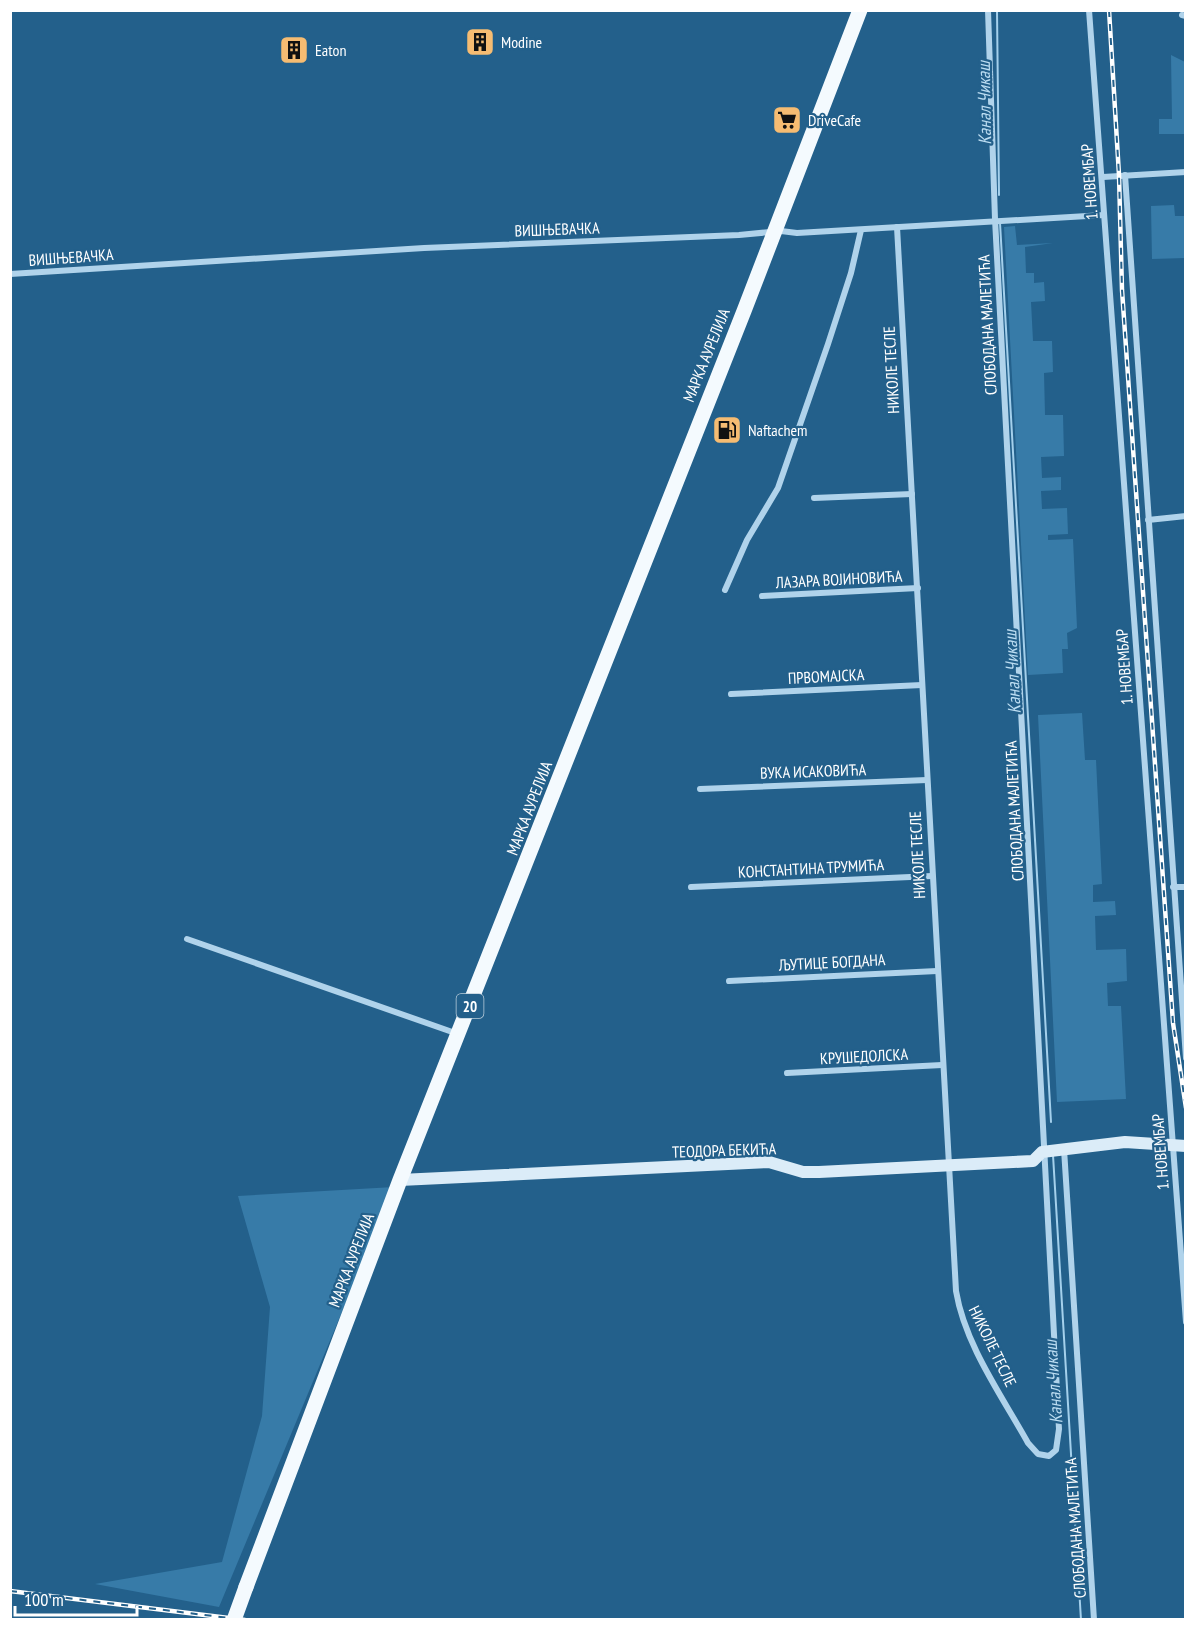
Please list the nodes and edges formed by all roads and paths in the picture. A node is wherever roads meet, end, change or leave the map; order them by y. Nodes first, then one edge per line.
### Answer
1 (860, 10) edge
2 (988, 10) edge
3 (1089, 10) edge
4 (1185, 172) edge
5 (1125, 175) junction
6 (1103, 177) junction
7 (1104, 215) junction
8 (995, 219) junction
9 (897, 227) junction
10 (861, 230) junction
11 (773, 232) junction
12 (10, 274) edge
13 (912, 494) junction
14 (814, 498) dead end
15 (1185, 516) edge
16 (1148, 519) junction
17 (918, 588) junction
18 (725, 590) dead end
19 (762, 597) dead end
20 (922, 685) junction
21 (731, 694) dead end
22 (927, 780) junction
23 (700, 789) dead end
24 (932, 876) junction
25 (692, 887) dead end
26 (1173, 887) junction
27 (1185, 887) edge
28 (187, 939) dead end
29 (1182, 952) edge
30 (937, 970) junction
31 (729, 981) dead end
32 (459, 1034) junction
33 (1184, 1036) edge
34 (1185, 1058) edge
35 (942, 1065) junction
36 (787, 1073) dead end
37 (1180, 1147) edge
38 (1062, 1148) junction
39 (1045, 1151) junction
40 (947, 1166) junction
41 (400, 1180) junction
42 (1185, 1322) edge
43 (1044, 1456) joint
44 (234, 1620) edge
45 (1094, 1620) edge

1 - 11 main road, МАРКА АУРЕЛИЈА / 20
2 - 8 street, СЛОБОДАНА МАЛЕТИЋА
3 - 6 street, 1. НОВЕМБАР
4 - 5 street
5 - 6 street
5 - 16 street, 1. НОВЕМБАР
6 - 7 street, 1. НОВЕМБАР
7 - 8 street, ВИШЊЕВАЧКА
7 - 37 street, 1. НОВЕМБАР
8 - 9 street, ВИШЊЕВАЧКА
8 - 39 street, СЛОБОДАНА МАЛЕТИЋА
9 - 10 street, ВИШЊЕВАЧКА
9 - 13 street, НИКОЛЕ ТЕСЛЕ
10 - 11 street, ВИШЊЕВАЧКА
10 - 18 street
11 - 12 street, ВИШЊЕВАЧКА
11 - 32 main road, МАРКА АУРЕЛИЈА / 20
13 - 14 street
13 - 17 street, НИКОЛЕ ТЕСЛЕ
15 - 16 street
16 - 26 street, 1. НОВЕМБАР
17 - 19 street, ЛАЗАРА ВОЈИНОВИЋА
17 - 20 street, НИКОЛЕ ТЕСЛЕ
20 - 21 street, ПРВОМАЈСКА
20 - 22 street, НИКОЛЕ ТЕСЛЕ
22 - 23 street, ВУКА ИСАКОВИЋА
22 - 24 street, НИКОЛЕ ТЕСЛЕ
24 - 25 street, КОНСТАНТИНА ТРУМИЋА
24 - 30 street, НИКОЛЕ ТЕСЛЕ
26 - 27 street
26 - 29 street, 1. НОВЕМБАР
28 - 32 street
29 - 33 street, 1. НОВЕМБАР
30 - 31 street, ЉУТИЦЕ БОГДАНА
30 - 35 street, НИКОЛЕ ТЕСЛЕ
32 - 41 main road, МАРКА АУРЕЛИЈА / 20
33 - 34 street, 1. НОВЕМБАР
35 - 36 street, КРУШЕДОЛСКА
35 - 40 street, НИКОЛЕ ТЕСЛЕ
37 - 38 street, ТЕОДОРА БЕКИЋА
37 - 42 street, 1. НОВЕМБАР
38 - 39 street, ТЕОДОРА БЕКИЋА
38 - 45 street, СЛОБОДАНА МАЛЕТИЋА
39 - 40 street, ТЕОДОРА БЕКИЋА
39 - 43 street, СЛОБОДАНА МАЛЕТИЋА
40 - 41 street, ТЕОДОРА БЕКИЋА
40 - 43 street, НИКОЛЕ ТЕСЛЕ
41 - 44 main road, МАРКА АУРЕЛИЈА / 20, bridge

